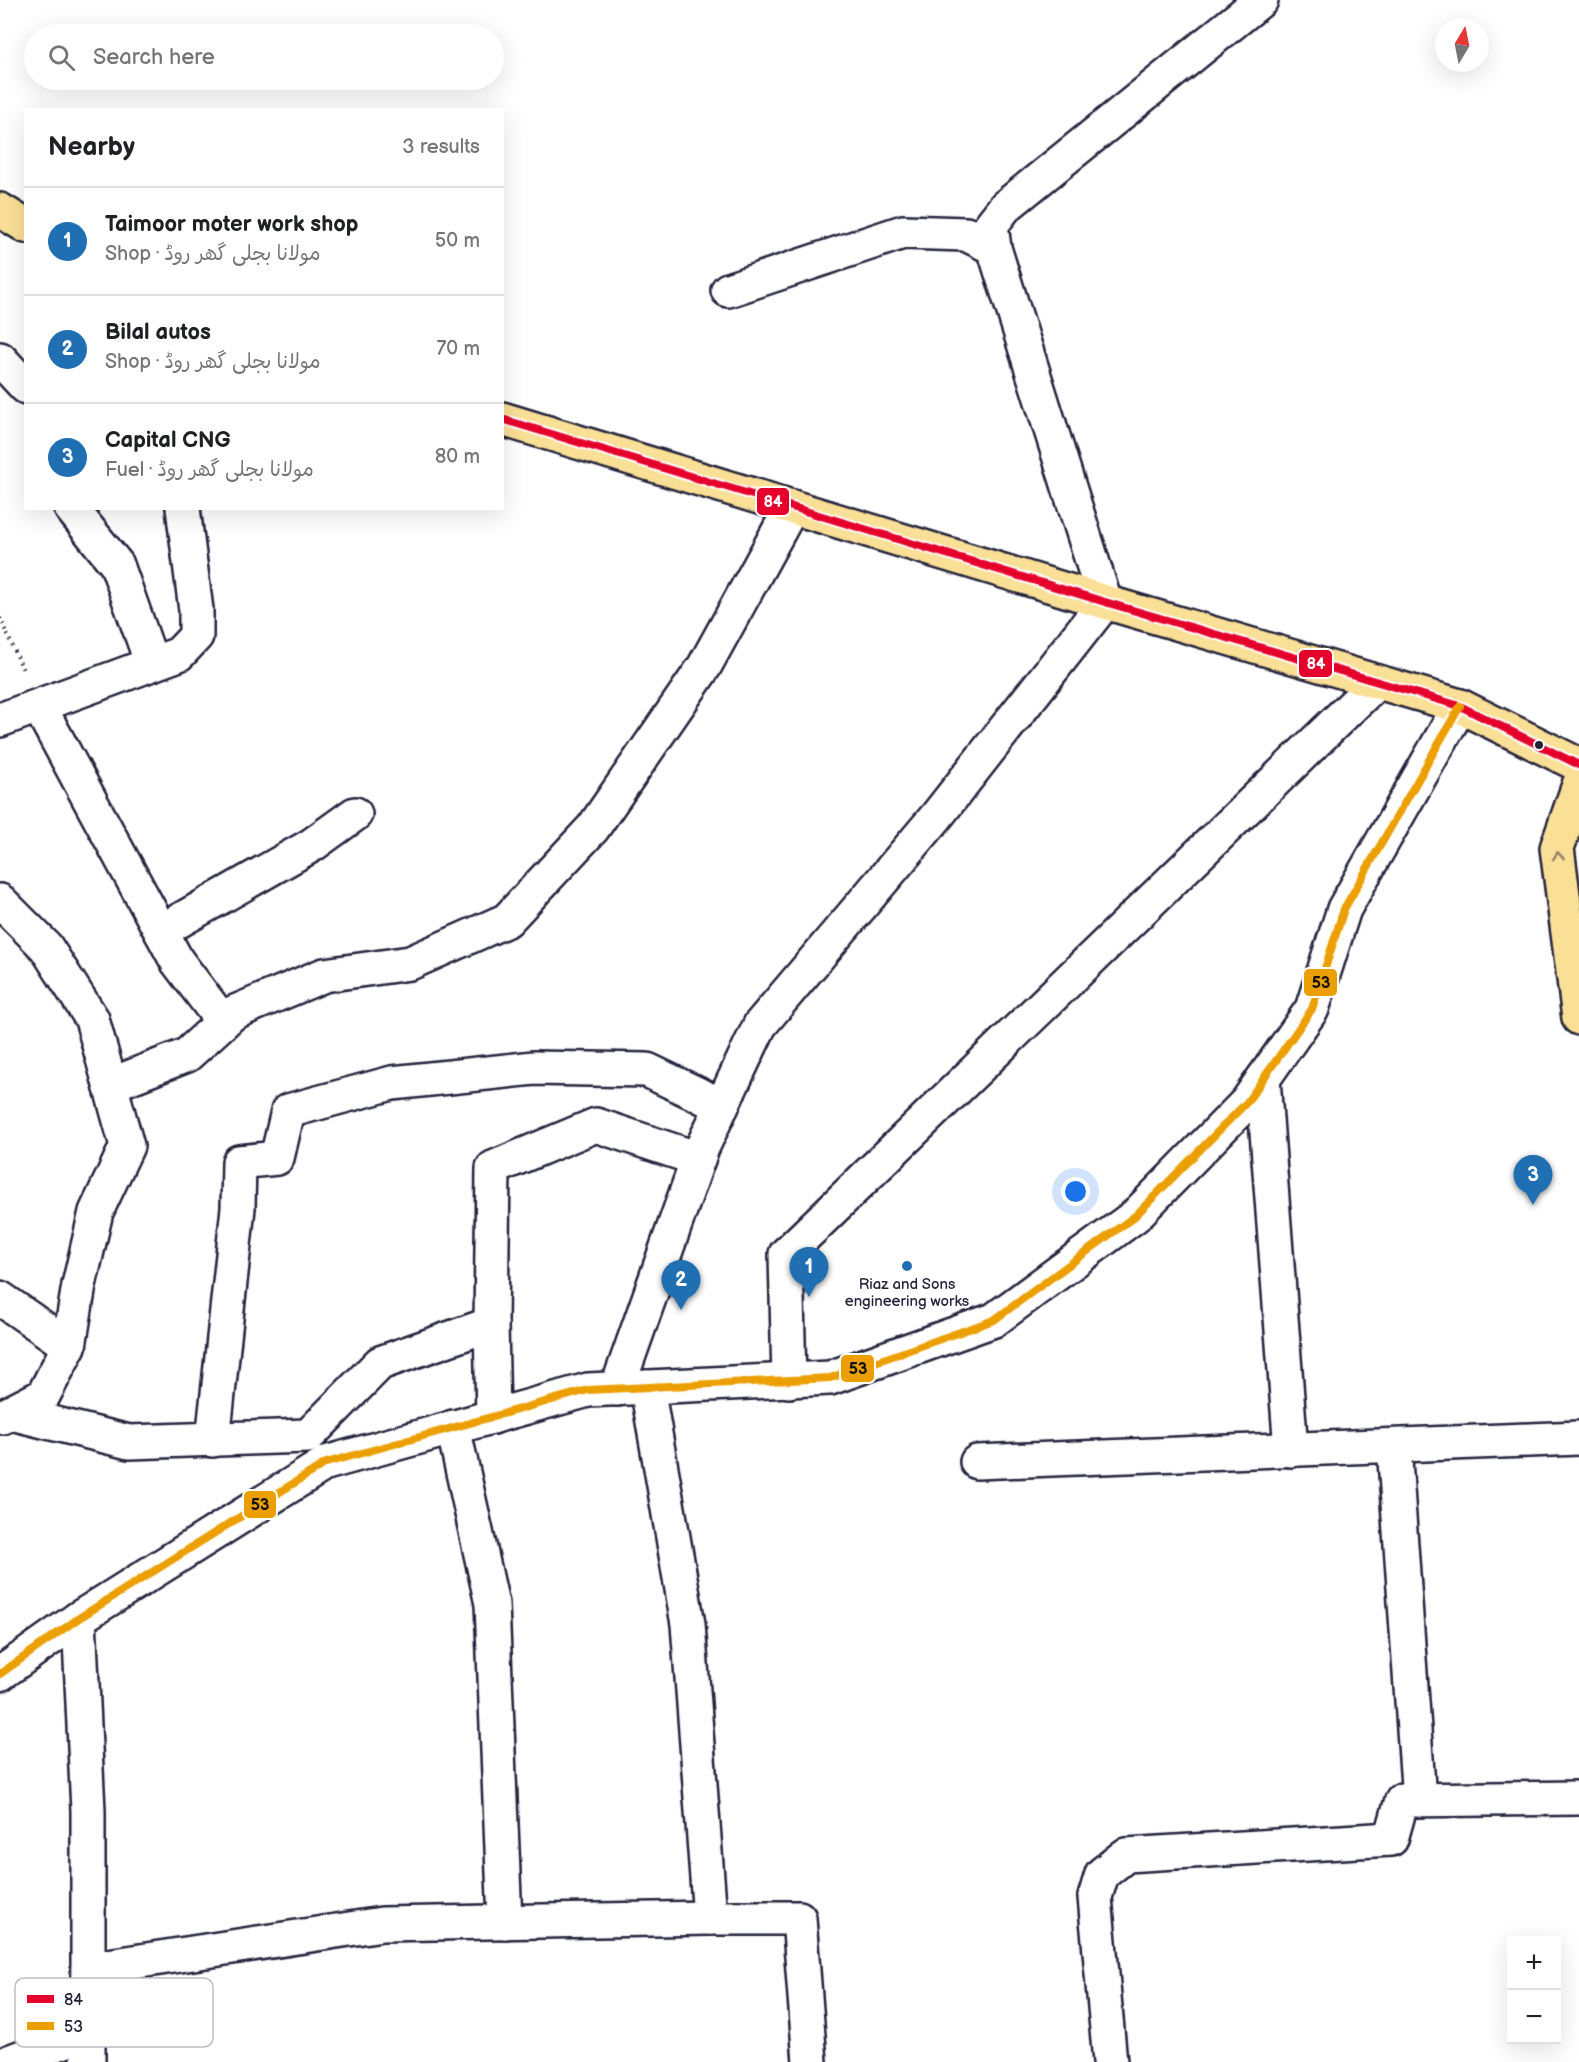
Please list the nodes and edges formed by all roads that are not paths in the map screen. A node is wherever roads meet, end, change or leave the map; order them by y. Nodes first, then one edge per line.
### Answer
1 (1261, 0) edge
2 (0, 210) edge
3 (24, 225) edge
4 (994, 248) junction
5 (728, 290) dead end
6 (0, 359) edge
7 (24, 385) edge
8 (504, 420) edge
9 (792, 507) junction
10 (73, 510) edge
11 (183, 510) edge
12 (1105, 602) junction
13 (152, 664) junction
14 (1377, 681) junction
15 (39, 706) junction
16 (1460, 706) junction
17 (0, 720) edge
18 (1579, 765) edge
19 (1579, 785) edge
20 (355, 814) dead end
21 (0, 901) edge
22 (161, 931) junction
23 (1579, 1018) edge
24 (223, 1022) junction
25 (1263, 1079) junction
26 (110, 1085) junction
27 (722, 1106) junction
28 (698, 1159) junction
29 (0, 1298) edge
30 (492, 1324) junction
31 (69, 1346) junction
32 (789, 1381) junction
33 (632, 1388) junction
34 (5, 1416) edge
35 (493, 1417) junction
36 (453, 1427) junction
37 (1579, 1438) edge
38 (213, 1440) junction
39 (1394, 1446) junction
40 (1291, 1450) junction
41 (977, 1462) dead end
42 (79, 1618) junction
43 (0, 1674) edge
44 (1579, 1798) edge
45 (1419, 1800) junction
46 (710, 1918) junction
47 (505, 1922) junction
48 (88, 1969) junction
49 (88, 1978) edge
50 (88, 2047) edge
51 (9, 2062) edge
52 (810, 2062) edge
53 (1110, 2062) edge

1 - 4 street
2 - 3 main road
4 - 5 street
4 - 12 street
6 - 7 street
8 - 9 main road
9 - 12 main road
9 - 24 street
10 - 13 street
11 - 13 street
12 - 14 main road
12 - 27 street
13 - 15 street
14 - 16 main road
14 - 32 street
15 - 17 street
15 - 22 street
16 - 18 main road
16 - 25 street
23 -> 19 main road
20 - 22 street
21 - 26 street
22 - 24 street
24 - 26 street
25 - 32 street
25 - 40 street
26 - 31 street
27 - 28 street
27 - 38 street
28 - 30 street
28 - 33 street
29 - 31 street
30 - 35 street
30 - 38 street
31 - 34 street
32 - 33 street
33 - 35 street
33 - 46 street
34 - 38 street
35 - 36 street
36 - 42 street
36 - 47 street
37 - 39 street
39 - 40 street
39 - 45 street
40 - 41 street
42 - 43 street
42 - 48 street
44 - 45 street
45 - 53 street
46 - 47 street
46 - 52 street
47 - 48 street
48 - 49 street
50 - 51 street

